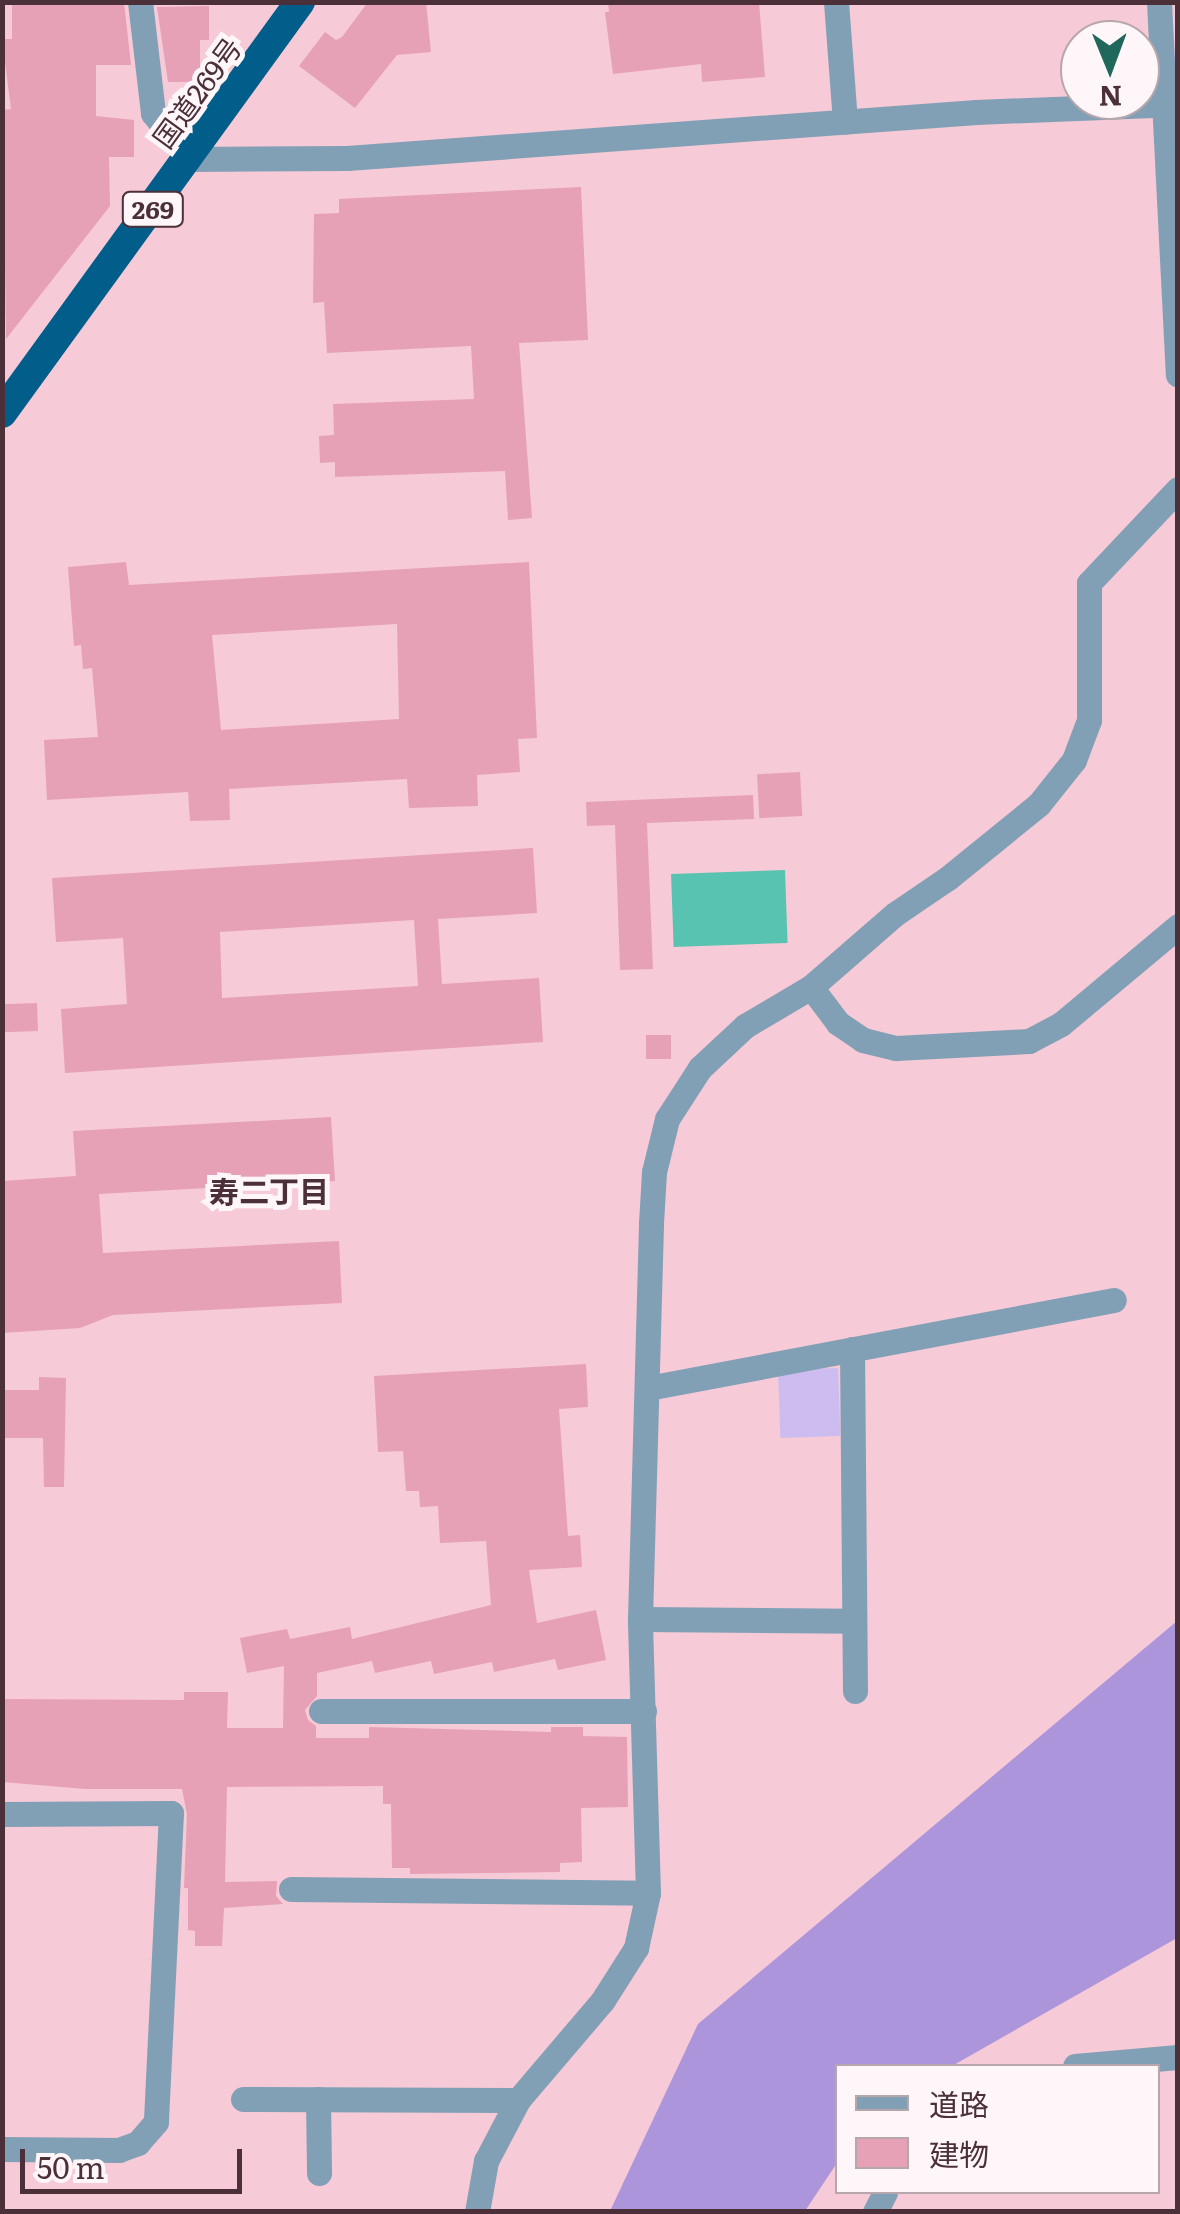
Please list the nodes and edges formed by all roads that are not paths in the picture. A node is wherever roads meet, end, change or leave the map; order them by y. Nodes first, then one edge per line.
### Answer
1 (140, 2) edge
2 (300, 2) edge
3 (836, 2) edge
4 (1159, 2) edge
5 (1171, 104) edge
6 (846, 122) junction
7 (188, 159) junction
8 (1178, 375) edge
9 (8, 395) edge
10 (1178, 490) edge
11 (1178, 926) edge
12 (811, 987) junction
13 (1114, 1300) dead end
14 (852, 1350) junction
15 (648, 1388) junction
16 (640, 1619) junction
17 (854, 1621) junction
18 (854, 1691) dead end
19 (644, 1710) junction
20 (322, 1711) dead end
21 (2, 1814) edge
22 (291, 1889) dead end
23 (648, 1893) junction
24 (1178, 2056) edge
25 (1096, 2064) edge
26 (243, 2099) dead end
27 (318, 2099) junction
28 (518, 2100) junction
29 (2, 2149) edge
30 (319, 2173) dead end
31 (477, 2212) edge

1 - 7 street
2 - 7 highway, 国道269号 / 269
3 - 6 street
4 - 5 street
5 - 6 street
5 - 8 street
6 - 7 street
7 - 9 highway, 国道269号 / 269
10 - 12 street
11 - 12 street
12 - 15 street
13 - 14 street
14 - 15 street
14 - 17 street
15 - 16 street
16 - 17 street
16 - 19 street
17 - 18 street
19 - 20 street
19 - 23 street
21 - 29 street
22 - 23 street
23 - 28 street
24 - 25 street
26 - 27 street
27 - 28 street
27 - 30 street
28 - 31 street

